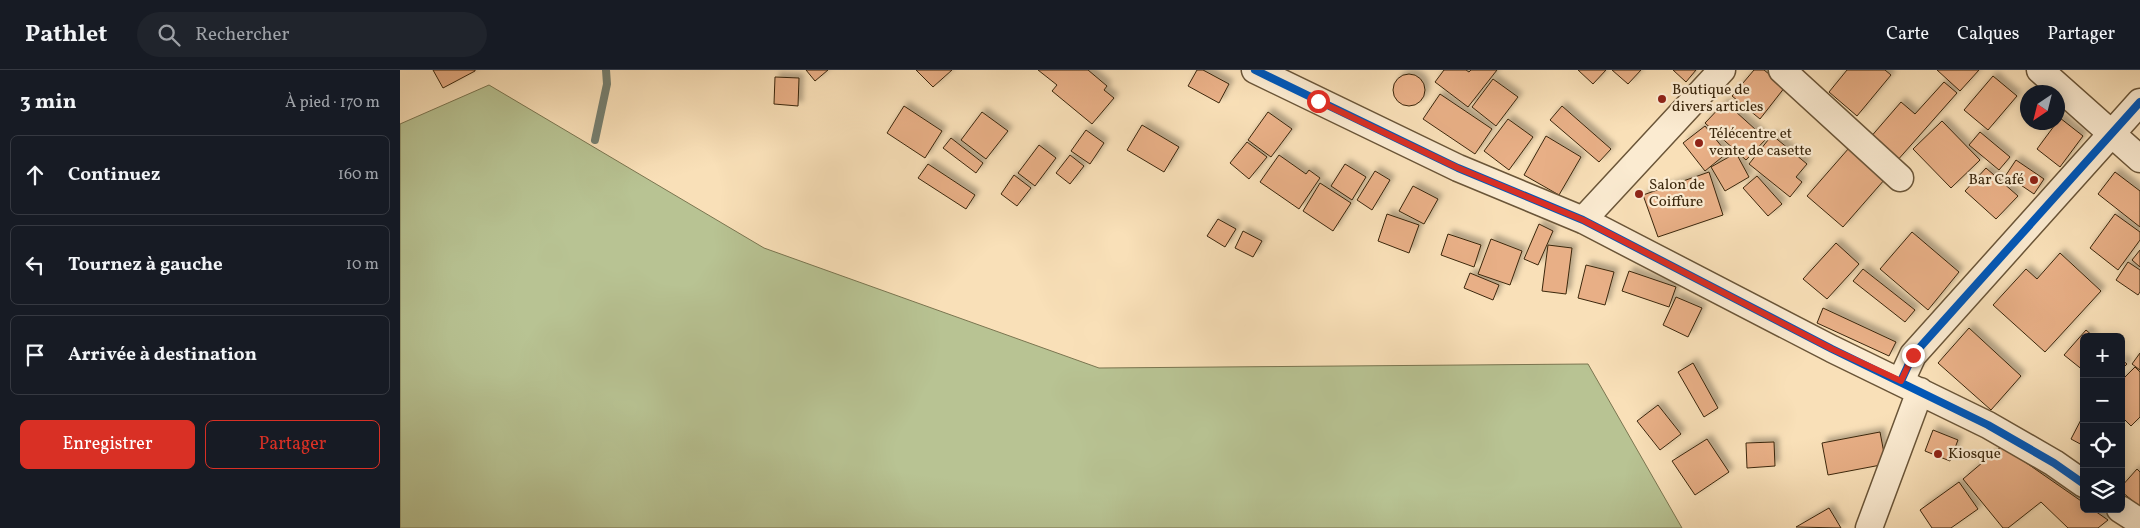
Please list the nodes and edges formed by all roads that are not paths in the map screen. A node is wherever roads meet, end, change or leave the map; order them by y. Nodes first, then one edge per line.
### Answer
1 (1255, 70) edge
2 (1722, 70) edge
3 (1782, 70) edge
4 (2040, 70) edge
5 (2140, 102) edge
6 (2112, 132) junction
7 (2140, 159) edge
8 (1900, 178) dead end
9 (1583, 220) junction
10 (1910, 386) junction
11 (2080, 481) edge
12 (2125, 512) edge
13 (2140, 522) edge
14 (1869, 528) edge

1 - 9 street
2 - 9 street
3 - 8 street
4 - 6 street
5 - 6 street
6 - 7 street
6 - 10 street
9 - 10 street
10 - 11 street
10 - 14 street
12 - 13 street

